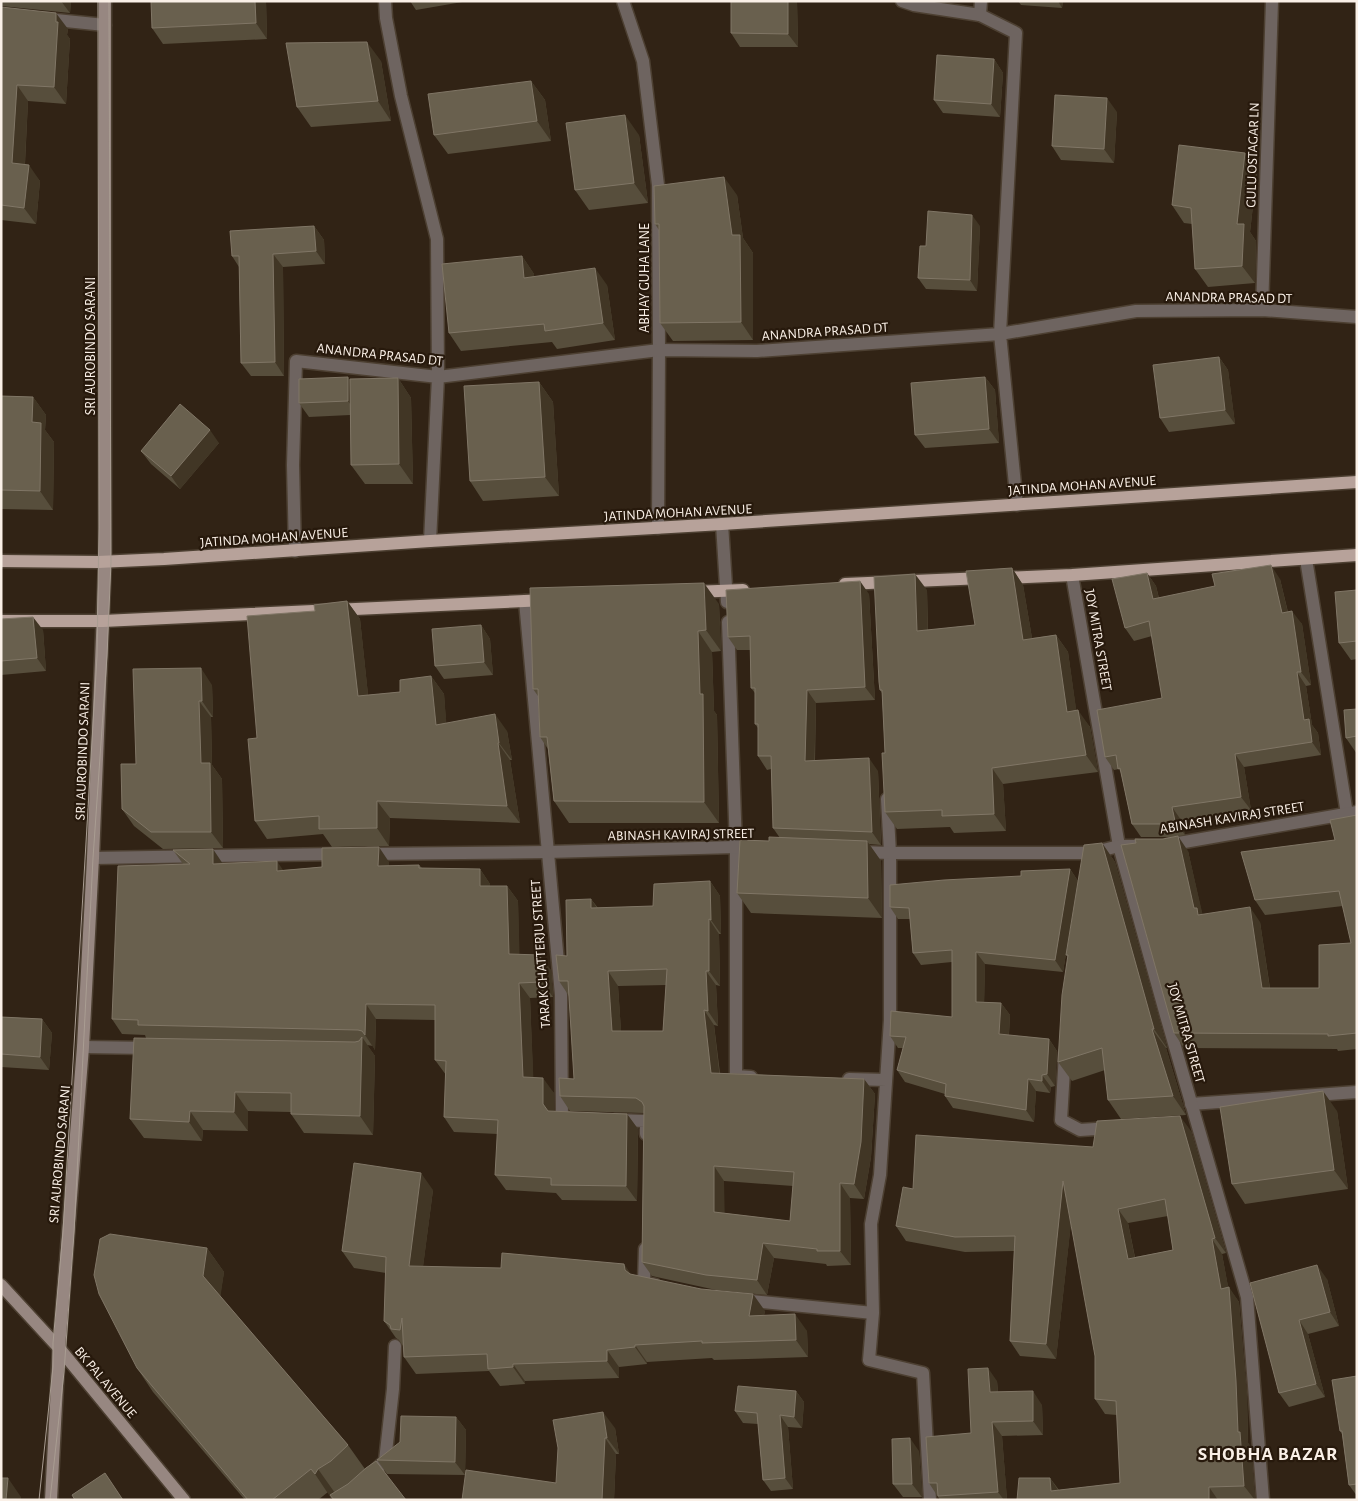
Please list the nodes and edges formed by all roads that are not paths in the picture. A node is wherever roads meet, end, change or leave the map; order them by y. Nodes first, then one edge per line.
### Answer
1 (105, 1) edge
2 (384, 1) edge
3 (623, 1) edge
4 (902, 1) edge
5 (981, 1) edge
6 (1272, 1) edge
7 (980, 15) junction
8 (30, 17) edge
9 (105, 25) junction
10 (1262, 310) junction
11 (1357, 317) edge
12 (1000, 334) junction
13 (659, 350) junction
14 (438, 377) junction
15 (1357, 482) edge
16 (1017, 505) junction
17 (722, 524) junction
18 (658, 528) junction
19 (430, 541) junction
20 (295, 551) junction
21 (1357, 555) edge
22 (1306, 559) junction
23 (1, 561) edge
24 (105, 562) junction
25 (1072, 575) junction
26 (837, 584) edge
27 (757, 589) edge
28 (727, 590) junction
29 (679, 593) edge
30 (554, 600) edge
31 (524, 601) junction
32 (1, 621) edge
33 (103, 622) junction
34 (887, 786) edge
35 (1352, 813) edge
36 (1119, 846) junction
37 (736, 847) junction
38 (765, 848) edge
39 (547, 852) junction
40 (851, 852) edge
41 (890, 853) junction
42 (93, 858) junction
43 (1066, 1045) edge
44 (83, 1046) junction
45 (162, 1048) edge
46 (764, 1077) edge
47 (839, 1079) edge
48 (886, 1080) junction
49 (1357, 1092) edge
50 (1191, 1104) junction
51 (581, 1120) edge
52 (600, 1120) edge
53 (1119, 1127) edge
54 (646, 1150) edge
55 (645, 1236) edge
56 (1, 1285) edge
57 (671, 1289) edge
58 (725, 1298) edge
59 (873, 1313) junction
60 (396, 1346) edge
61 (59, 1348) junction
62 (359, 1485) edge
63 (51, 1500) edge
64 (184, 1500) edge
65 (930, 1500) edge
66 (1264, 1500) edge

1 - 9 main road, SRI AUROBINDO SARANI
2 - 14 street
3 - 13 street, ABHAY GUHA LANE
4 - 7 street
5 - 7 street
6 - 10 street, GULU OSTAGAR LN
7 - 12 street
8 - 9 street
9 - 24 main road, SRI AUROBINDO SARANI
10 - 11 street, ANANDRA PRASAD DT
10 - 12 street, ANANDRA PRASAD DT
12 - 13 street, ANANDRA PRASAD DT
12 - 16 street
13 - 14 street, ANANDRA PRASAD DT
13 - 18 street, ABHAY GUHA LANE
14 - 19 street
14 - 20 street, ANANDRA PRASAD DT
15 - 16 main road, JATINDA MOHAN AVENUE
16 - 17 main road, JATINDA MOHAN AVENUE
17 - 18 main road, JATINDA MOHAN AVENUE
17 - 28 street
18 - 19 main road, JATINDA MOHAN AVENUE
19 - 20 main road, JATINDA MOHAN AVENUE
20 - 24 main road, JATINDA MOHAN AVENUE
21 - 22 main road
22 - 25 main road
22 - 35 street
23 - 24 main road, JATINDA MOHAN AVENUE
24 - 33 main road, SRI AUROBINDO SARANI
25 - 26 main road
25 - 36 street, JOY MITRA STREET
27 - 28 main road
28 - 29 main road
28 - 37 street
30 - 31 main road
31 - 33 main road
31 - 39 street, TARAK CHATTERJU STREET
32 - 33 main road
33 - 42 main road, SRI AUROBINDO SARANI
34 - 41 street
35 - 36 street, ABINASH KAVIRAJ STREET
36 - 41 street, ABINASH KAVIRAJ STREET
36 - 50 street, JOY MITRA STREET
37 - 38 street, ABINASH KAVIRAJ STREET
37 - 39 street, ABINASH KAVIRAJ STREET
37 - 46 street
39 - 42 street, ABINASH KAVIRAJ STREET
39 - 51 street, TARAK CHATTERJU STREET
40 - 41 street, ABINASH KAVIRAJ STREET
41 - 48 street
42 - 44 main road, SRI AUROBINDO SARANI
43 - 53 street
44 - 45 street
44 - 61 main road, SRI AUROBINDO SARANI
47 - 48 street
48 - 59 street
49 - 50 street
50 - 66 street, JOY MITRA STREET
52 - 54 street
55 - 57 street
56 - 61 main road, BK PAL AVENUE
58 - 59 street
59 - 65 street
60 - 62 street
61 - 63 main road, SRI AUROBINDO SARANI
61 - 64 main road, BK PAL AVENUE

